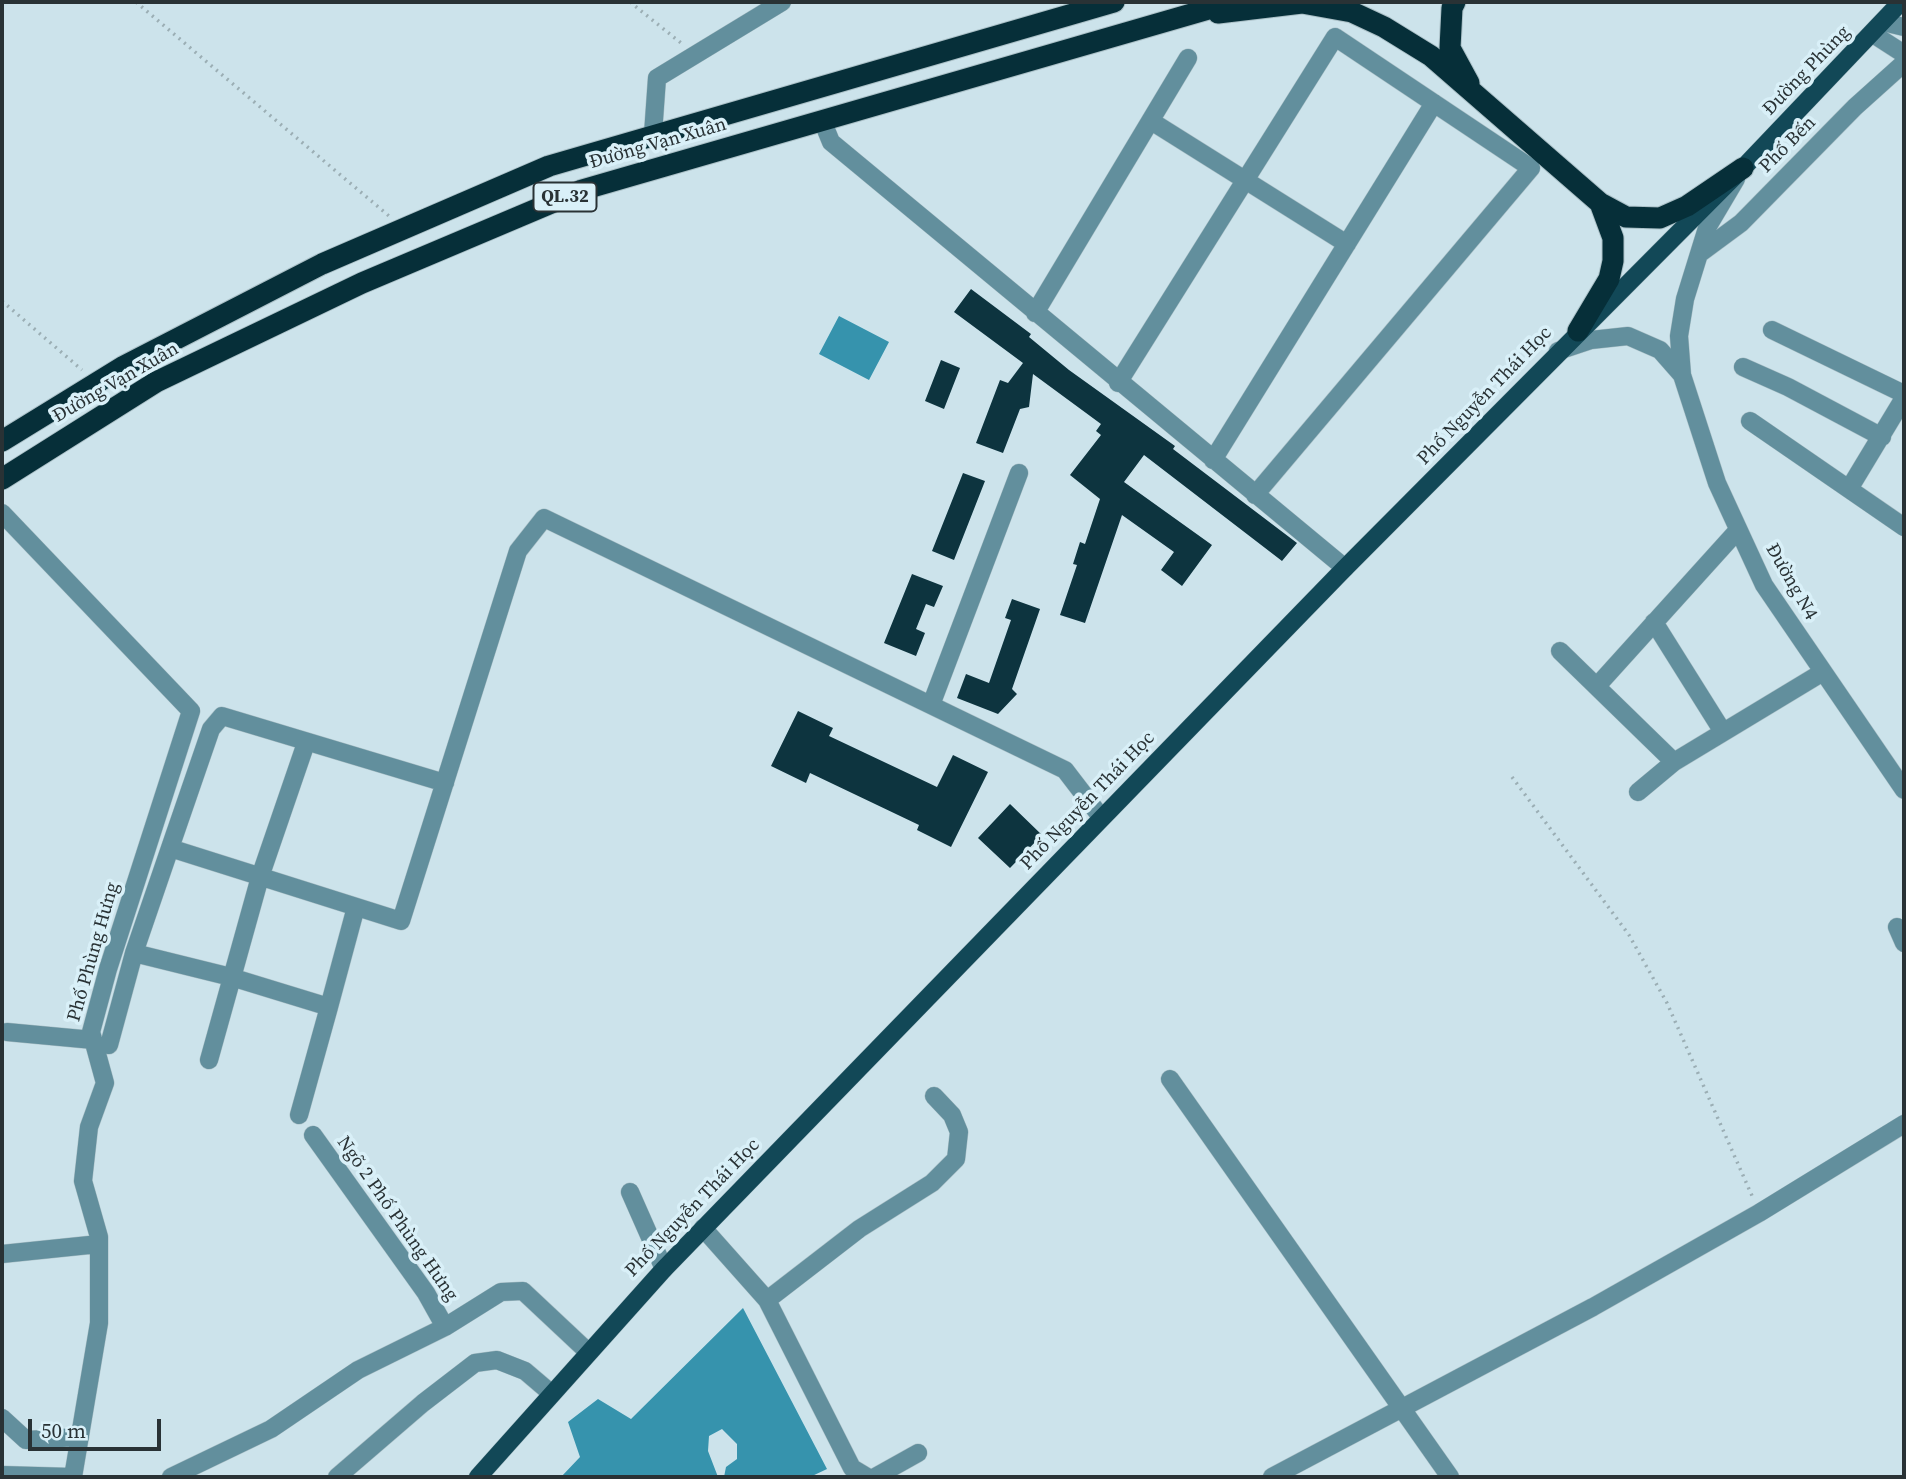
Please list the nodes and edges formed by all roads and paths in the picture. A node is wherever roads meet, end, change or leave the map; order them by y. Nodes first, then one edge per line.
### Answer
1 (135, 2) edge
2 (630, 2) edge
3 (782, 2) edge
4 (1098, 2) edge
5 (1114, 2) edge
6 (1233, 2) edge
7 (1455, 2) edge
8 (1901, 2) edge
9 (1169, 18) junction
10 (1055, 19) junction
11 (1904, 27) edge
12 (1878, 28) junction
13 (1904, 54) edge
14 (696, 55) junction
15 (1188, 58) dead end
16 (1904, 63) edge
17 (1477, 97) junction
18 (1434, 103) junction
19 (822, 120) junction
20 (1150, 121) junction
21 (653, 134) junction
22 (1742, 169) junction
23 (1245, 181) junction
24 (1600, 203) junction
25 (404, 229) junction
26 (1347, 244) junction
27 (1699, 254) junction
28 (2, 301) edge
29 (1035, 313) junction
30 (213, 320) junction
31 (1772, 330) dead end
32 (1578, 331) junction
33 (228, 347) junction
34 (1558, 351) junction
35 (1743, 367) dead end
36 (1682, 375) junction
37 (96, 383) junction
38 (1118, 383) junction
39 (1904, 396) edge
40 (1750, 421) dead end
41 (1882, 437) junction
42 (2, 441) edge
43 (1213, 460) junction
44 (1019, 473) dead end
45 (2, 479) edge
46 (1849, 489) junction
47 (1255, 495) junction
48 (2, 513) edge
49 (1904, 527) edge
50 (1738, 530) junction
51 (1345, 568) junction
52 (1654, 622) junction
53 (1560, 651) dead end
54 (1823, 672) junction
55 (1598, 686) junction
56 (931, 705) junction
57 (1724, 732) junction
58 (306, 743) junction
59 (1674, 762) junction
60 (1513, 777) dead end
61 (444, 783) junction
62 (1904, 790) edge
63 (1638, 792) dead end
64 (1101, 817) junction
65 (170, 848) junction
66 (260, 877) junction
67 (356, 907) junction
68 (134, 953) junction
69 (231, 977) junction
70 (329, 1007) junction
71 (7, 1032) dead end
72 (101, 1043) junction
73 (209, 1060) dead end
74 (1170, 1079) dead end
75 (934, 1096) dead end
76 (299, 1115) dead end
77 (1904, 1124) edge
78 (313, 1135) dead end
79 (630, 1192) dead end
80 (1759, 1213) junction
81 (703, 1228) junction
82 (99, 1244) junction
83 (2, 1254) edge
84 (664, 1269) junction
85 (767, 1300) junction
86 (445, 1327) junction
87 (587, 1351) junction
88 (552, 1394) junction
89 (1402, 1408) junction
90 (2, 1418) edge
91 (80, 1437) junction
92 (918, 1453) dead end
93 (2, 1475) edge
94 (74, 1477) edge
95 (171, 1477) edge
96 (337, 1477) edge
97 (478, 1477) edge
98 (866, 1477) edge
99 (875, 1477) edge
100 (1272, 1477) edge
101 (1450, 1477) edge

1 - 25 path
2 - 14 path
3 - 14 street
4 - 10 highway
5 - 10 highway, QL.32
6 - 9 highway, QL.32
7 - 17 highway
8 - 12 main road, Đường Phùng
9 - 17 highway
9 - 19 highway, Đường Vạn Xuân / QL.32
10 - 21 highway, Đường Vạn Xuân / QL.32
11 - 12 street
12 - 13 street
12 - 22 main road, Đường Phùng
14 - 21 street
15 - 20 street
16 - 27 street, Phố Bến
17 - 24 highway
18 - 23 street
18 - 26 street
18 - 47 street
19 - 29 street
19 - 33 highway, Đường Vạn Xuân / QL.32
20 - 23 street
20 - 29 street
21 - 25 highway, Đường Vạn Xuân / QL.32
22 - 24 highway
22 - 27 street
22 - 32 main road, Phố Nguyễn Thái Học
23 - 26 street
23 - 38 street
24 - 32 highway
25 - 30 highway, Đường Vạn Xuân / QL.32
26 - 43 street
27 - 36 street
28 - 37 path
29 - 38 street
30 - 33 highway
30 - 37 highway, Đường Vạn Xuân / QL.32
31 - 39 street
32 - 34 main road, Phố Nguyễn Thái Học
33 - 45 highway, Đường Vạn Xuân / QL.32
34 - 36 street
34 - 51 main road, Phố Nguyễn Thái Học
35 - 41 street
36 - 50 street, Đường N4
37 - 42 highway, Đường Vạn Xuân / QL.32
38 - 43 street
39 - 41 street
40 - 46 street
41 - 46 street
43 - 47 street
44 - 56 street
46 - 49 street
47 - 51 street
48 - 72 street, Phố Phùng Hưng
50 - 52 street
50 - 54 street, Đường N4
51 - 64 main road, Phố Nguyễn Thái Học
52 - 55 street
52 - 57 street
53 - 55 street
54 - 57 street
54 - 62 street, Đường N4
55 - 59 street
56 - 61 street
56 - 64 street
57 - 59 street
58 - 61 street
58 - 65 street
58 - 66 street
59 - 63 street
60 - 80 path
61 - 67 street
64 - 81 main road, Phố Nguyễn Thái Học
65 - 66 street
65 - 68 street
66 - 67 street
66 - 69 street
67 - 70 street
68 - 69 street
68 - 72 street
69 - 70 street
69 - 73 street
70 - 76 street
71 - 72 street
72 - 82 street, Phố Phùng Hưng
74 - 89 street
75 - 85 street
77 - 80 street
78 - 86 street, Ngõ 2 Phố Phùng Hưng
79 - 84 street
80 - 89 street
81 - 84 main road, Phố Nguyễn Thái Học
81 - 85 street
82 - 83 street
82 - 91 street, Phố Phùng Hưng
84 - 87 main road, Phố Nguyễn Thái Học
85 - 98 street
86 - 87 street
86 - 95 street
87 - 88 main road, Phố Nguyễn Thái Học
88 - 96 street
88 - 97 main road, Phố Nguyễn Thái Học
89 - 100 street
89 - 101 street
90 - 91 street
91 - 94 street, Phố Phùng Hưng
92 - 99 street
93 - 94 street

